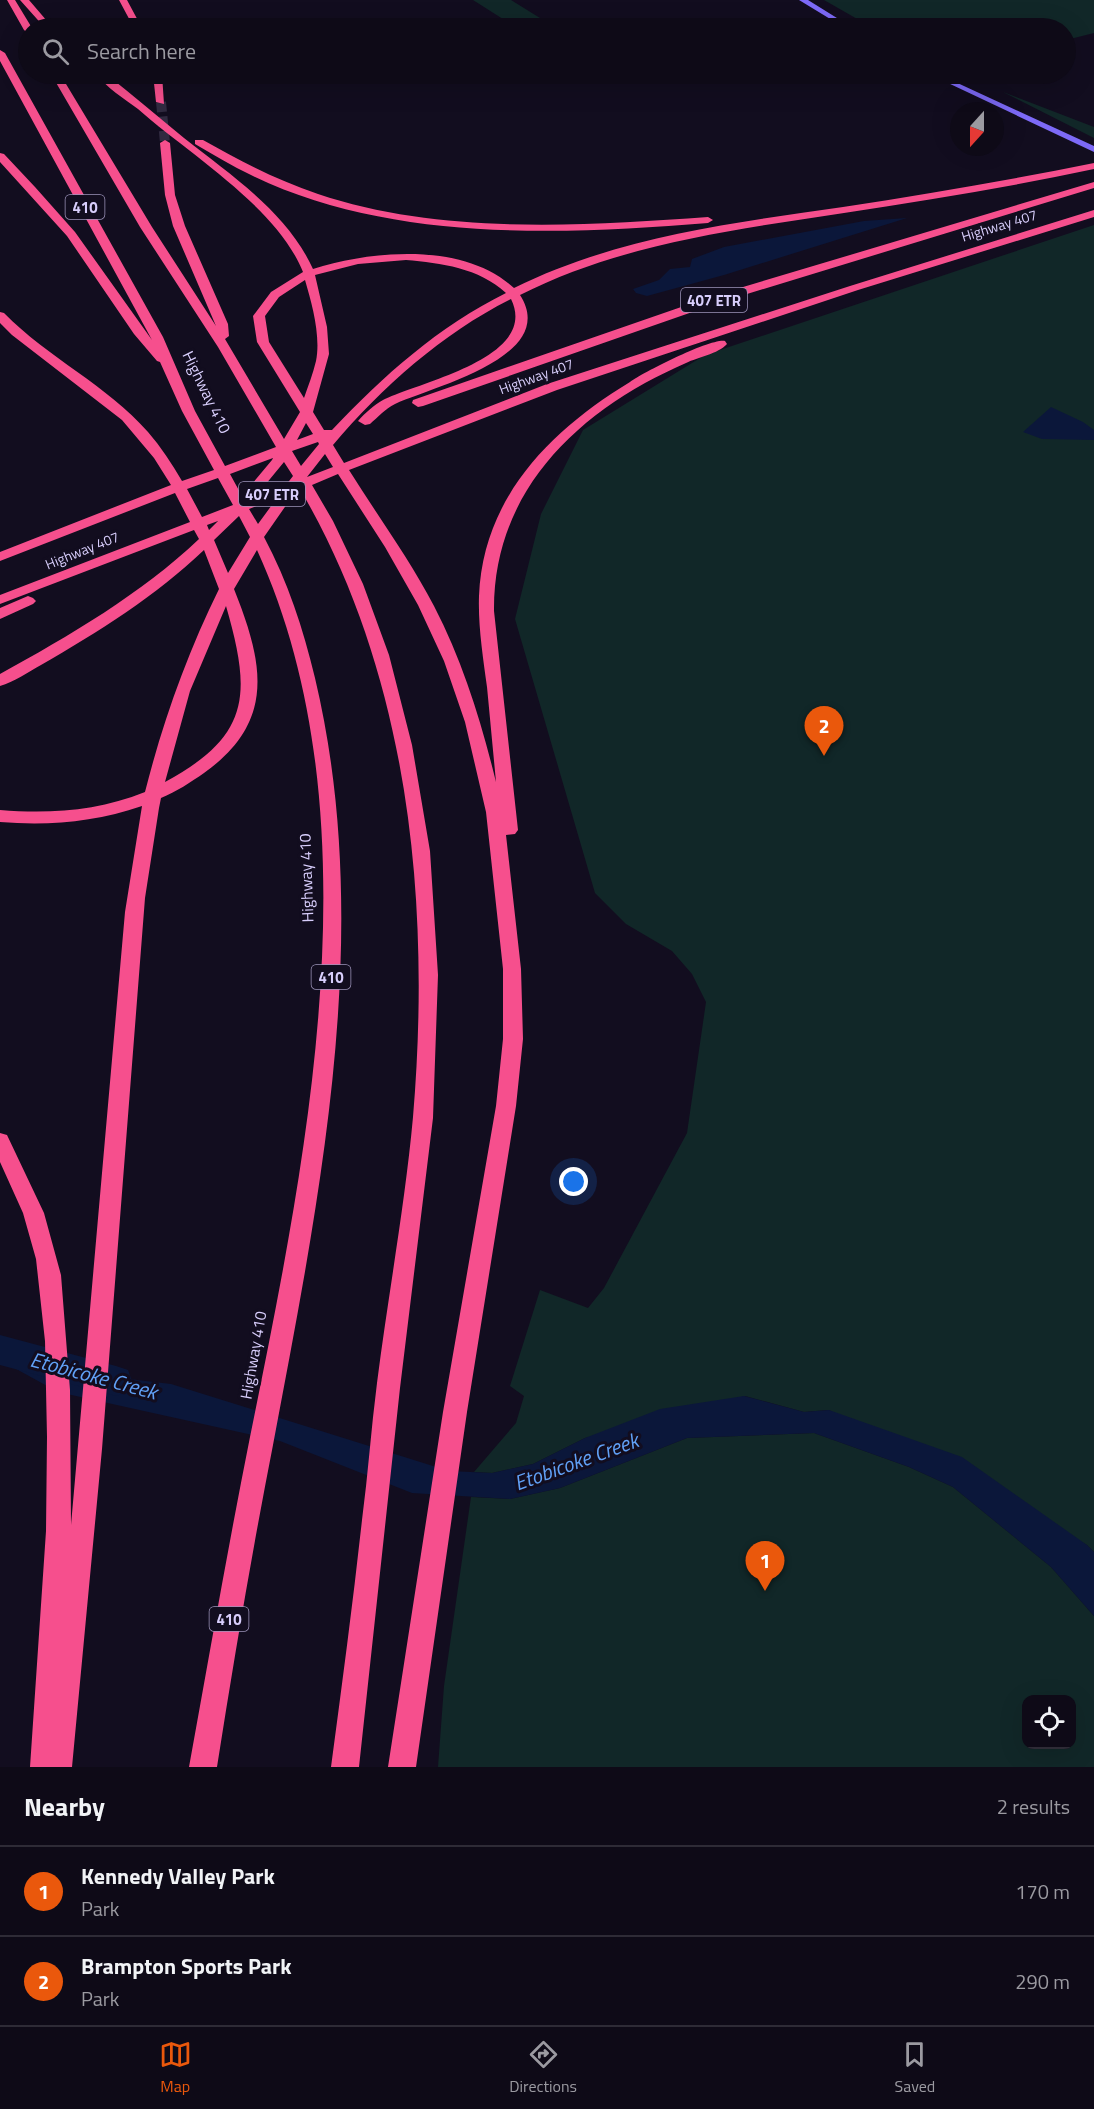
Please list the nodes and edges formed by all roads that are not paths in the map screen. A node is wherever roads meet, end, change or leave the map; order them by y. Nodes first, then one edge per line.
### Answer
1 (11, 0) edge
2 (24, 0) edge
3 (803, 0) edge
4 (119, 3) edge
5 (21, 18) edge
6 (40, 18) edge
7 (131, 18) edge
8 (833, 18) edge
9 (0, 53) edge
10 (61, 84) edge
11 (114, 84) edge
12 (158, 84) edge
13 (954, 84) edge
14 (161, 102) tunnel mouth
15 (145, 108) junction
16 (165, 143) tunnel mouth
17 (1094, 149) edge
18 (0, 156) edge
19 (1094, 166) edge
20 (1094, 185) edge
21 (862, 207) junction
22 (1094, 213) edge
23 (854, 288) junction
24 (0, 316) edge
25 (224, 346) junction
26 (165, 363) junction
27 (365, 421) junction
28 (0, 557) edge
29 (106, 558) junction
30 (0, 600) edge
31 (0, 614) edge
32 (0, 681) edge
33 (0, 816) edge
34 (512, 969) junction
35 (0, 1141) edge
36 (44, 1767) edge
37 (58, 1767) edge
38 (203, 1767) edge
39 (345, 1767) edge
40 (402, 1767) edge

1 - 5 highway
2 - 6 highway
3 - 8 main road
4 - 7 highway
9 - 26 highway, Highway 410 / 410
10 - 25 highway, Highway 410 / 410
11 - 15 highway
12 - 14 highway
13 - 17 main road
15 - 21 highway
15 - 32 highway
16 - 25 highway
18 - 26 highway
19 - 21 highway
20 - 27 highway, Highway 407 / 407 ETR
21 - 37 highway
22 - 23 highway, Highway 407 / 407 ETR
23 - 29 highway, Highway 407 / 407 ETR
23 - 34 highway
24 - 33 highway
25 - 39 highway, Highway 410 / 410
26 - 38 highway, Highway 410 / 410
27 - 28 highway, Highway 407 / 407 ETR
27 - 34 highway
29 - 30 highway, Highway 407 / 407 ETR
29 - 31 highway
34 - 40 highway
35 - 36 highway

